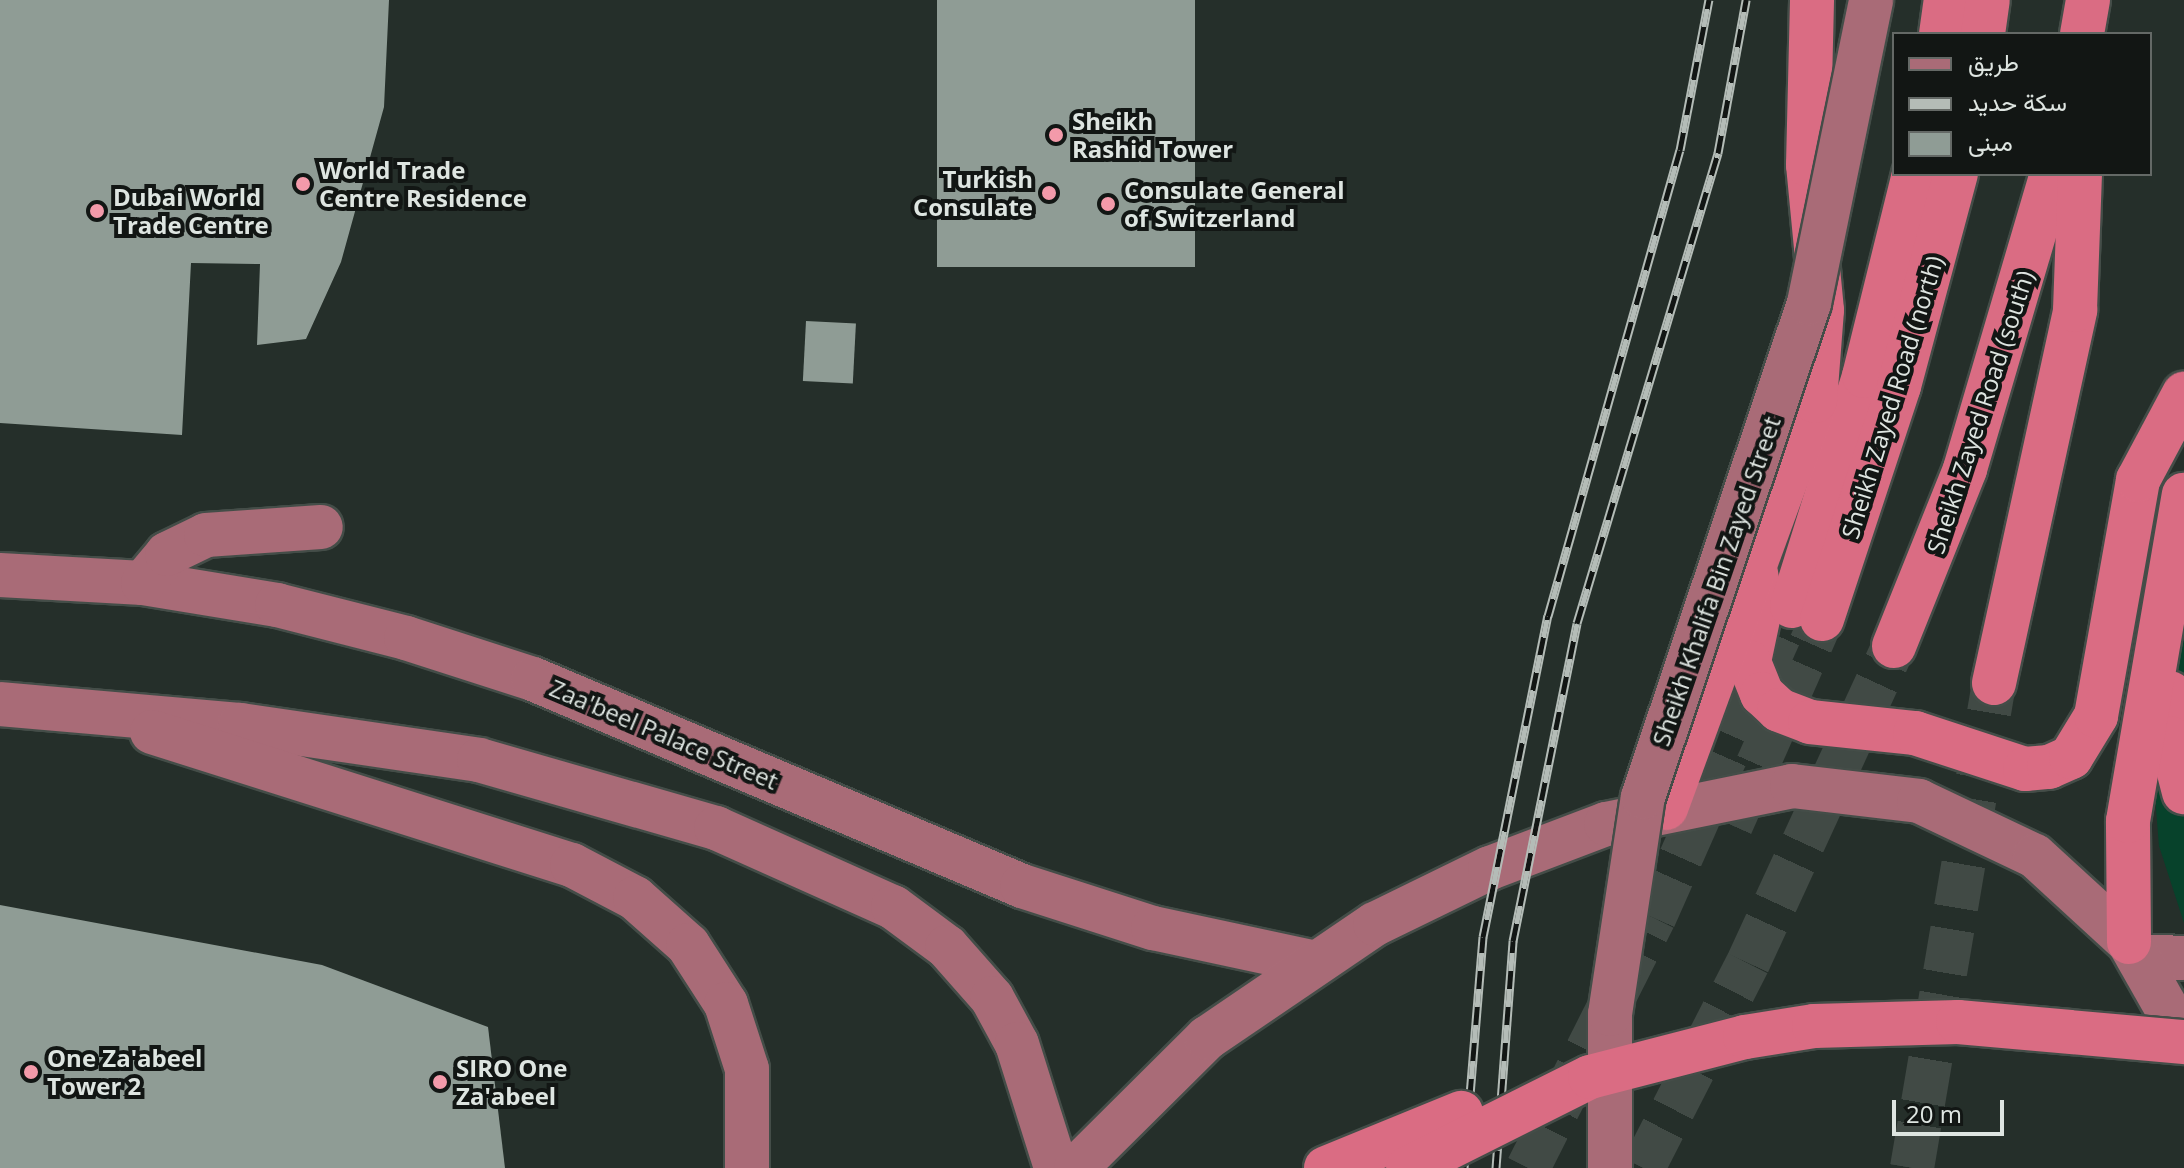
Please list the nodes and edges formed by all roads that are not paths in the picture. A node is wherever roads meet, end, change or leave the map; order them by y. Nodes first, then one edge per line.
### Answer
1 (1812, 0) edge
2 (1871, 0) edge
3 (1946, 0) edge
4 (1988, 0) edge
5 (2088, 0) edge
6 (1941, 32) edge
7 (1983, 32) edge
8 (2082, 32) edge
9 (1914, 176) edge
10 (1955, 176) edge
11 (2051, 176) edge
12 (2080, 176) edge
13 (2184, 394) edge
14 (2184, 495) edge
15 (321, 527) dead end
16 (2178, 555) junction
17 (1756, 573) junction
18 (0, 575) edge
19 (143, 583) junction
20 (1894, 646) tunnel mouth
21 (1994, 683) tunnel mouth
22 (0, 704) edge
23 (106, 713) junction
24 (2184, 792) edge
25 (1666, 808) junction
26 (855, 815) junction
27 (830, 879) junction
28 (2134, 949) junction
29 (2184, 958) edge
30 (1311, 962) junction
31 (2184, 1040) edge
32 (1590, 1077) junction
33 (747, 1168) edge
34 (1056, 1168) edge
35 (1076, 1168) edge
36 (1326, 1168) edge
37 (1408, 1168) edge
38 (1610, 1168) edge

1 - 17 highway
2 - 38 main road, Sheikh Khalifa Bin Zayed Street, bridge
3 - 6 highway
4 - 7 highway
5 - 8 highway
9 - 10 highway, Sheikh Zayed Road (north)
11 - 20 highway, Sheikh Zayed Road (south)
12 - 21 highway
13 - 17 highway
14 - 16 highway
15 - 19 main road
16 - 24 highway
16 - 28 highway
17 - 25 highway
18 - 19 main road, Zaa'beel Palace Street
19 - 26 main road, Zaa'beel Palace Street
22 - 23 main road
23 - 27 main road
23 - 33 main road
25 - 28 main road
25 - 30 main road
26 - 27 main road
26 - 30 main road, Zaa'beel Palace Street
27 - 34 main road
28 - 29 main road
28 - 31 main road
30 - 35 main road
31 - 32 highway, bridge
32 - 36 highway, bridge
32 - 37 highway, bridge

